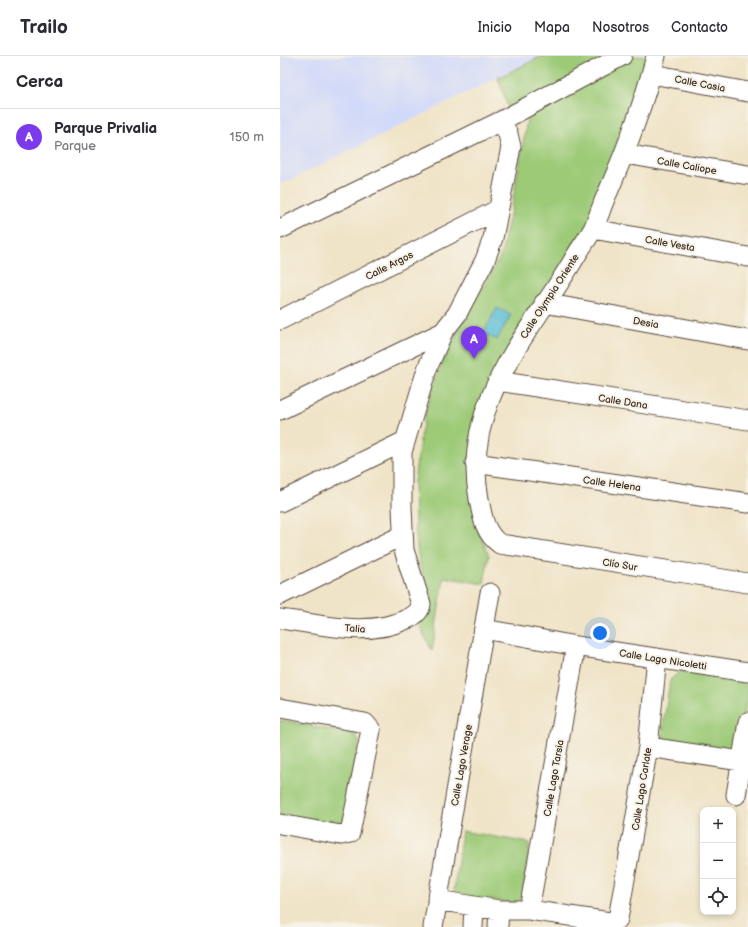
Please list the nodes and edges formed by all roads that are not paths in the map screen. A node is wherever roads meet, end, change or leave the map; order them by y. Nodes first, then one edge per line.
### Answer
1 (622, 56) edge
2 (654, 65) edge
3 (748, 92) edge
4 (500, 121) junction
5 (625, 154) junction
6 (748, 175) edge
7 (497, 210) junction
8 (280, 229) edge
9 (593, 229) junction
10 (748, 257) edge
11 (544, 303) junction
12 (280, 320) edge
13 (443, 332) junction
14 (748, 340) edge
15 (498, 381) junction
16 (280, 410) edge
17 (748, 420) edge
18 (405, 441) junction
19 (475, 463) junction
20 (280, 502) edge
21 (748, 503) edge
22 (403, 535) junction
23 (494, 540) joint
24 (748, 583) edge
25 (490, 593) dead end
26 (280, 594) edge
27 (280, 619) edge
28 (484, 629) junction
29 (576, 646) junction
30 (657, 658) junction
31 (748, 672) edge
32 (280, 708) edge
33 (748, 722) edge
34 (648, 747) junction
35 (741, 761) junction
36 (736, 795) dead end
37 (280, 824) edge
38 (437, 900) junction
39 (474, 906) junction
40 (529, 910) junction
41 (498, 918) edge
42 (434, 927) edge
43 (473, 927) edge

1 - 4 street
2 - 3 street, Calle Casia
2 - 5 street, Calle Olympia Oriente
4 - 7 street
4 - 8 street
5 - 6 street, Calle Caliope
5 - 9 street, Calle Olympia Oriente
7 - 12 street, Calle Argos
7 - 13 street
9 - 10 street, Calle Vesta
9 - 11 street, Calle Olympia Oriente
11 - 14 street, Desia
11 - 15 street, Calle Olympia Oriente
13 - 16 street
13 - 18 street
15 - 17 street, Calle Dana
15 - 19 street, Calle Olympia Oriente
18 - 20 street
18 - 22 street
19 - 21 street, Calle Helena
19 - 23 street, Calle Olympia Oriente
22 - 26 street
22 - 27 street, Talia
23 - 24 street, Clío Sur
25 - 28 street, Calle Lago Verage
28 - 29 street, Calle Lago Nicoletti
28 - 38 street, Calle Lago Verage
29 - 30 street, Calle Lago Nicoletti
29 - 40 street, Calle Lago Tarsia
30 - 31 street, Calle Lago Nicoletti
30 - 34 street, Calle Lago Carlate
32 - 37 street
33 - 35 street
34 - 35 street
34 - 40 street, Calle Lago Carlate
35 - 36 street
38 - 39 street
38 - 42 street, Calle Lago Verage
39 - 41 street
39 - 43 street
40 - 41 street

